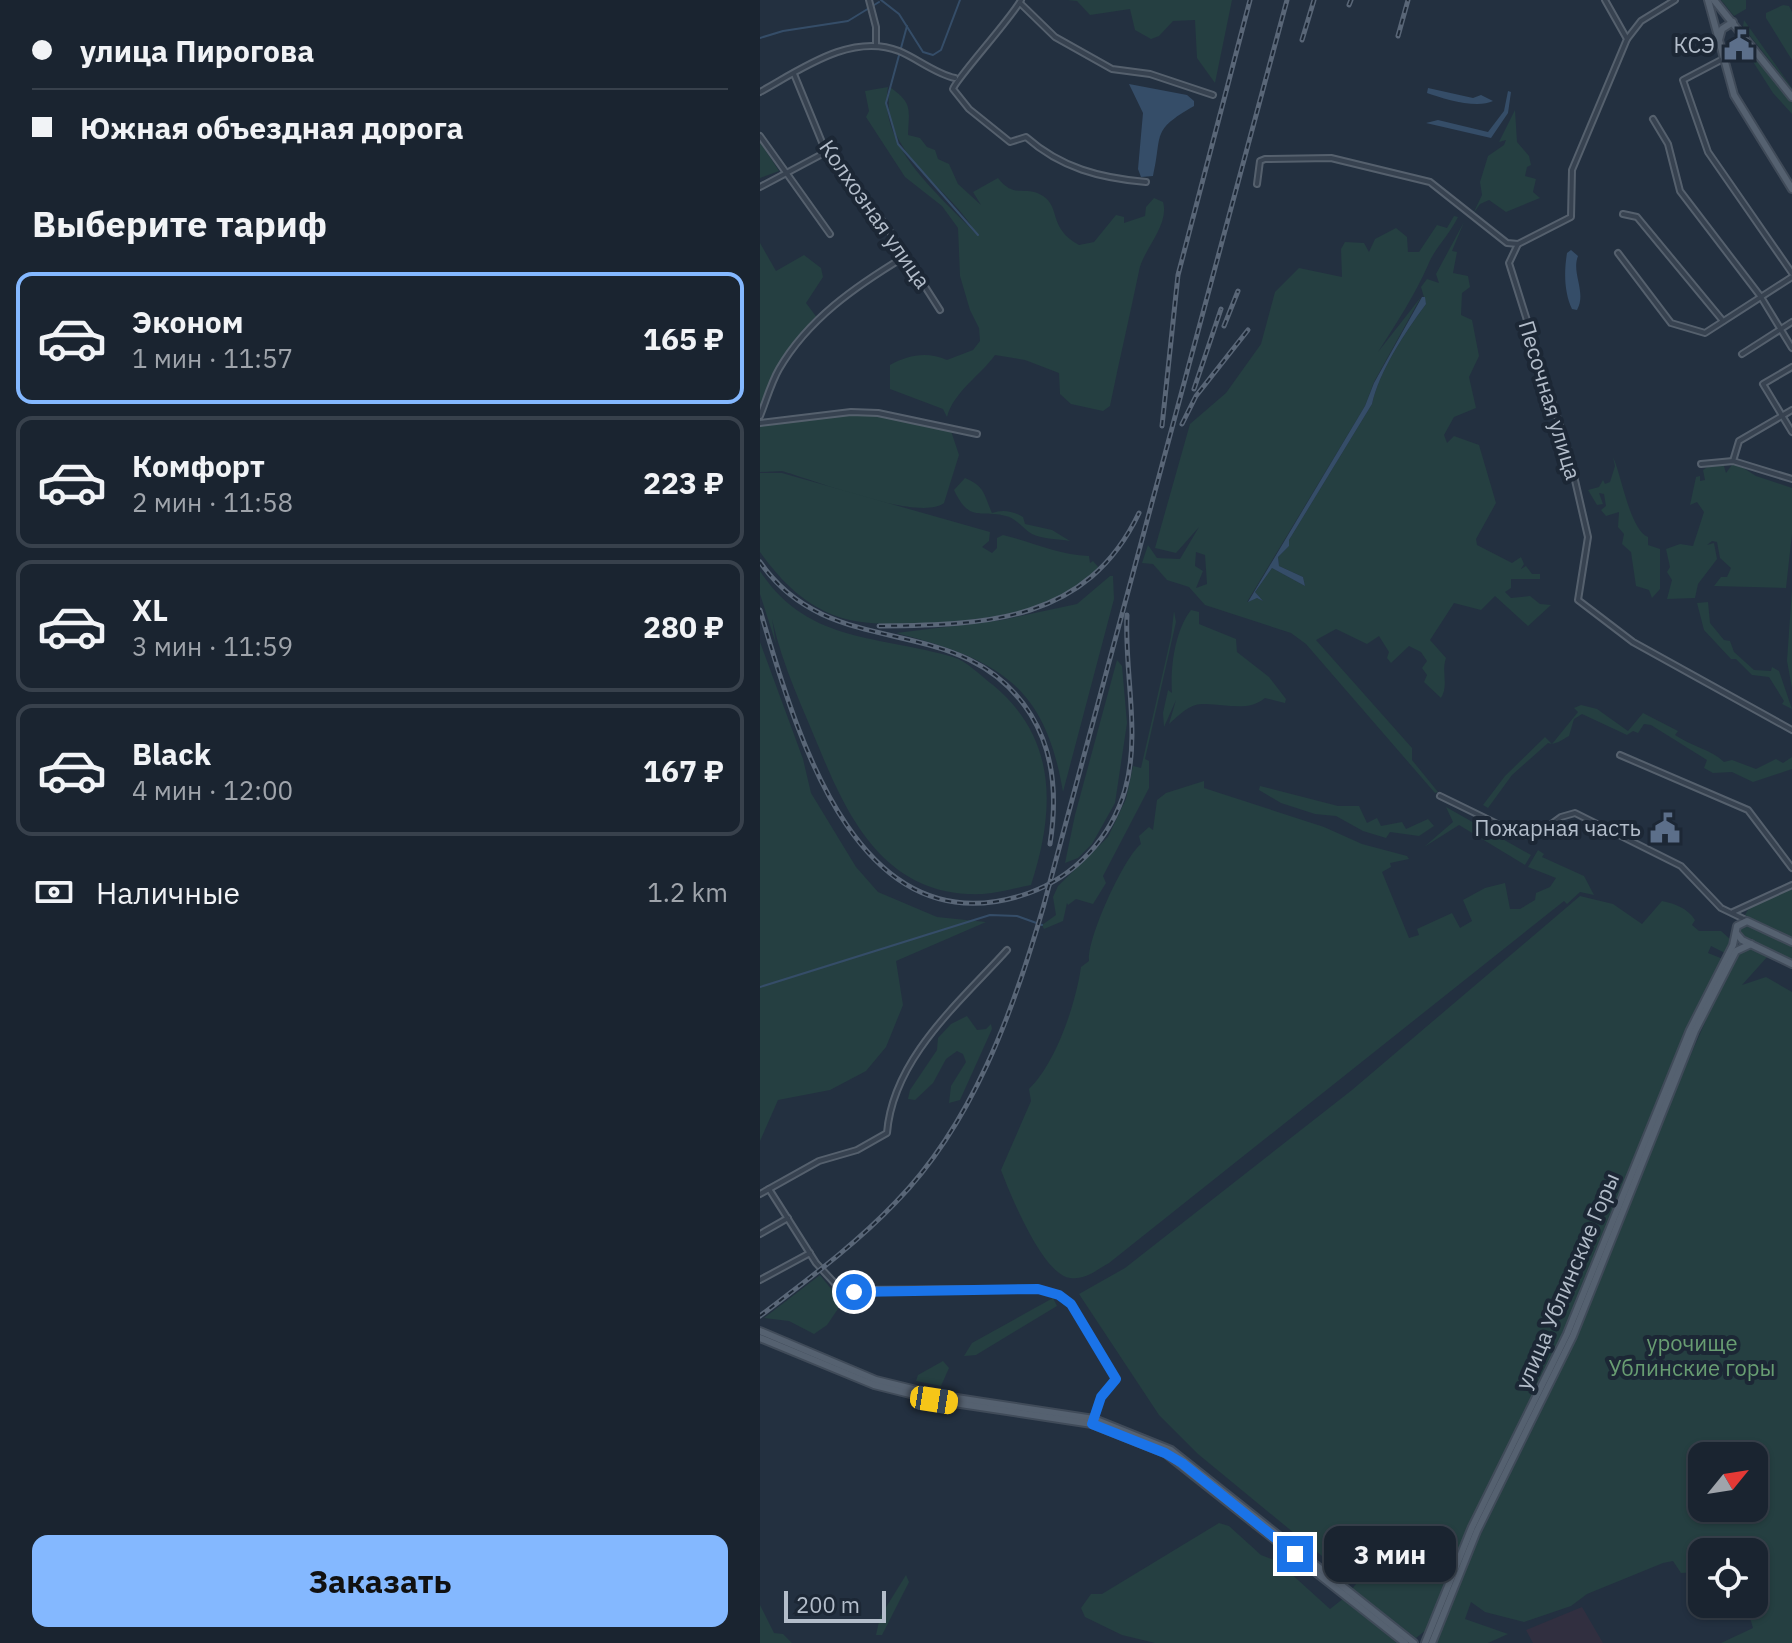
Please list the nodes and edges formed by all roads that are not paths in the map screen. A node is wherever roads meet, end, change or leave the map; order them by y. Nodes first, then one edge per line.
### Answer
1 (1605, 0) edge
2 (1675, 0) edge
3 (1714, 0) edge
4 (1021, 1) edge
5 (869, 5) edge
6 (1733, 22) junction
7 (1627, 39) junction
8 (1719, 40) junction
9 (876, 46) junction
10 (1723, 59) junction
11 (794, 74) junction
12 (955, 78) junction
13 (760, 92) edge
14 (1213, 95) dead end
15 (1792, 95) edge
16 (1653, 119) dead end
17 (760, 136) edge
18 (826, 152) junction
19 (785, 176) junction
20 (1146, 182) dead end
21 (1257, 184) dead end
22 (760, 187) edge
23 (1792, 189) edge
24 (1623, 214) dead end
25 (830, 234) dead end
26 (1518, 244) junction
27 (1618, 253) dead end
28 (904, 257) junction
29 (1792, 275) edge
30 (1761, 297) junction
31 (940, 310) dead end
32 (1723, 321) junction
33 (1792, 322) edge
34 (1780, 329) junction
35 (1792, 348) edge
36 (1742, 354) dead end
37 (1792, 367) edge
38 (1792, 410) edge
39 (760, 416) edge
40 (1782, 416) junction
41 (760, 423) edge
42 (1792, 432) edge
43 (977, 434) dead end
44 (1733, 461) junction
45 (1701, 464) dead end
46 (1792, 479) edge
47 (1792, 730) edge
48 (1620, 755) dead end
49 (1440, 796) dead end
50 (1792, 868) edge
51 (1792, 885) edge
52 (1742, 910) junction
53 (1728, 912) junction
54 (1739, 917) junction
55 (1747, 921) junction
56 (1736, 928) junction
57 (1792, 942) edge
58 (1751, 944) junction
59 (1007, 950) dead end
60 (1792, 964) edge
61 (769, 1189) junction
62 (760, 1194) edge
63 (788, 1218) junction
64 (760, 1234) edge
65 (810, 1253) junction
66 (760, 1280) edge
67 (760, 1331) edge
68 (760, 1338) edge
69 (775, 1341) junction
70 (1093, 1422) junction
71 (1434, 1626) junction
72 (1404, 1640) edge
73 (1414, 1643) edge
74 (1425, 1643) edge
75 (1432, 1643) edge

1 - 7 street
2 - 7 street
3 - 6 main road
3 - 8 main road
4 - 12 street
4 - 14 street
5 - 9 street
6 - 8 main road
6 - 15 main road
7 - 26 street
8 - 10 main road
9 - 11 street
9 - 12 street
10 - 23 main road
10 - 29 street
11 - 13 street
11 - 18 street, Колхозная улица
12 - 20 street
16 - 30 street
17 - 19 street
18 - 19 street
18 - 28 street, Колхозная улица
19 - 22 street
19 - 25 street
21 - 26 street
24 - 32 street
26 - 47 street, Песочная улица
27 - 32 street
28 - 31 street, Колхозная улица
28 - 39 street
29 - 30 street
30 - 32 street
30 - 34 street
33 - 34 street
34 - 35 street
34 - 36 street
37 - 40 street
38 - 40 street
40 - 42 street
40 - 44 street
41 - 43 street
44 - 45 street
44 - 46 street
48 - 50 street
49 - 53 street
51 - 52 street
52 - 53 street
52 - 54 street
52 - 55 street
53 - 54 street
54 - 55 street
54 - 56 street
55 - 56 main road
55 - 57 main road
56 - 58 main road
56 - 71 main road, улица Ублинские Горы
58 - 60 main road
58 - 71 main road, улица Ублинские Горы
59 - 61 street
61 - 62 street
61 - 63 street
63 - 64 street
63 - 65 street
65 - 66 street
65 - 70 street
67 - 69 main road
68 - 69 main road
69 - 70 main road
70 - 72 main road
71 - 72 main road
71 - 74 main road, улица Ублинские Горы
71 - 75 main road, улица Ублинские Горы
72 - 73 main road

